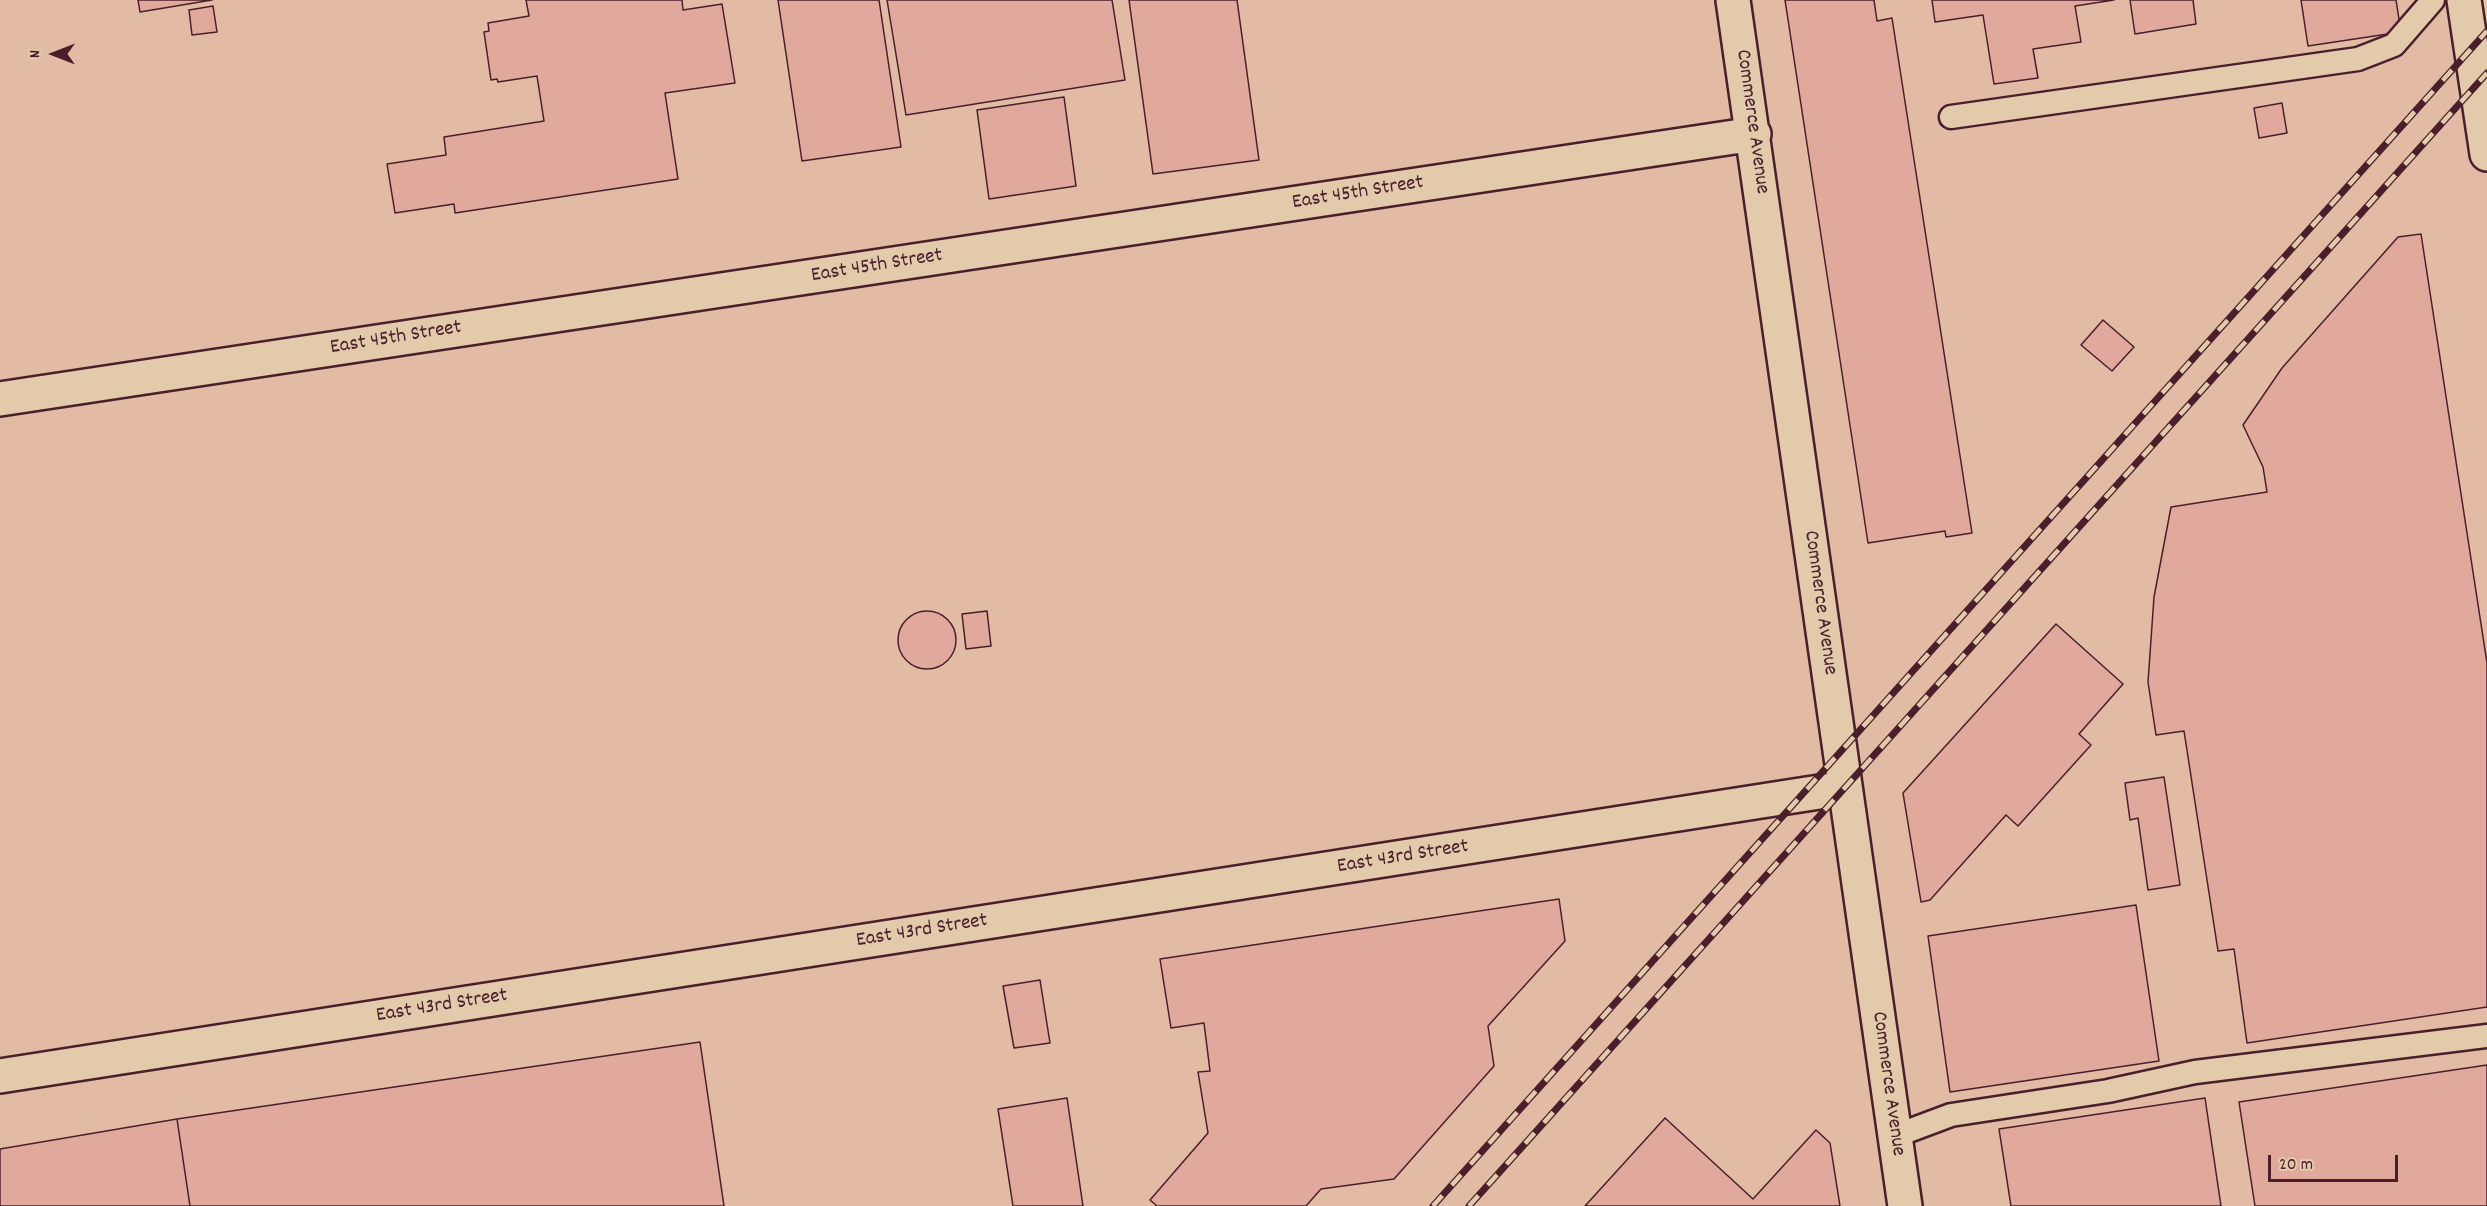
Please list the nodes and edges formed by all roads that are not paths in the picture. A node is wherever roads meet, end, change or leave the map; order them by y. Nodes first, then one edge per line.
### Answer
1 (1733, 0) edge
2 (2433, 0) edge
3 (2464, 0) edge
4 (1951, 117) dead end
5 (1754, 134) junction
6 (2487, 154) edge
7 (0, 399) edge
8 (1845, 788) junction
9 (2487, 1036) edge
10 (0, 1077) edge
11 (1895, 1136) junction
12 (1905, 1206) edge

1 - 5 street, Commerce Avenue
2 - 4 lane
3 - 6 street
5 - 7 street, East 45th Street
5 - 8 street, Commerce Avenue
8 - 10 street, East 43rd Street
8 - 11 street, Commerce Avenue
9 - 11 lane
11 - 12 street, Commerce Avenue

